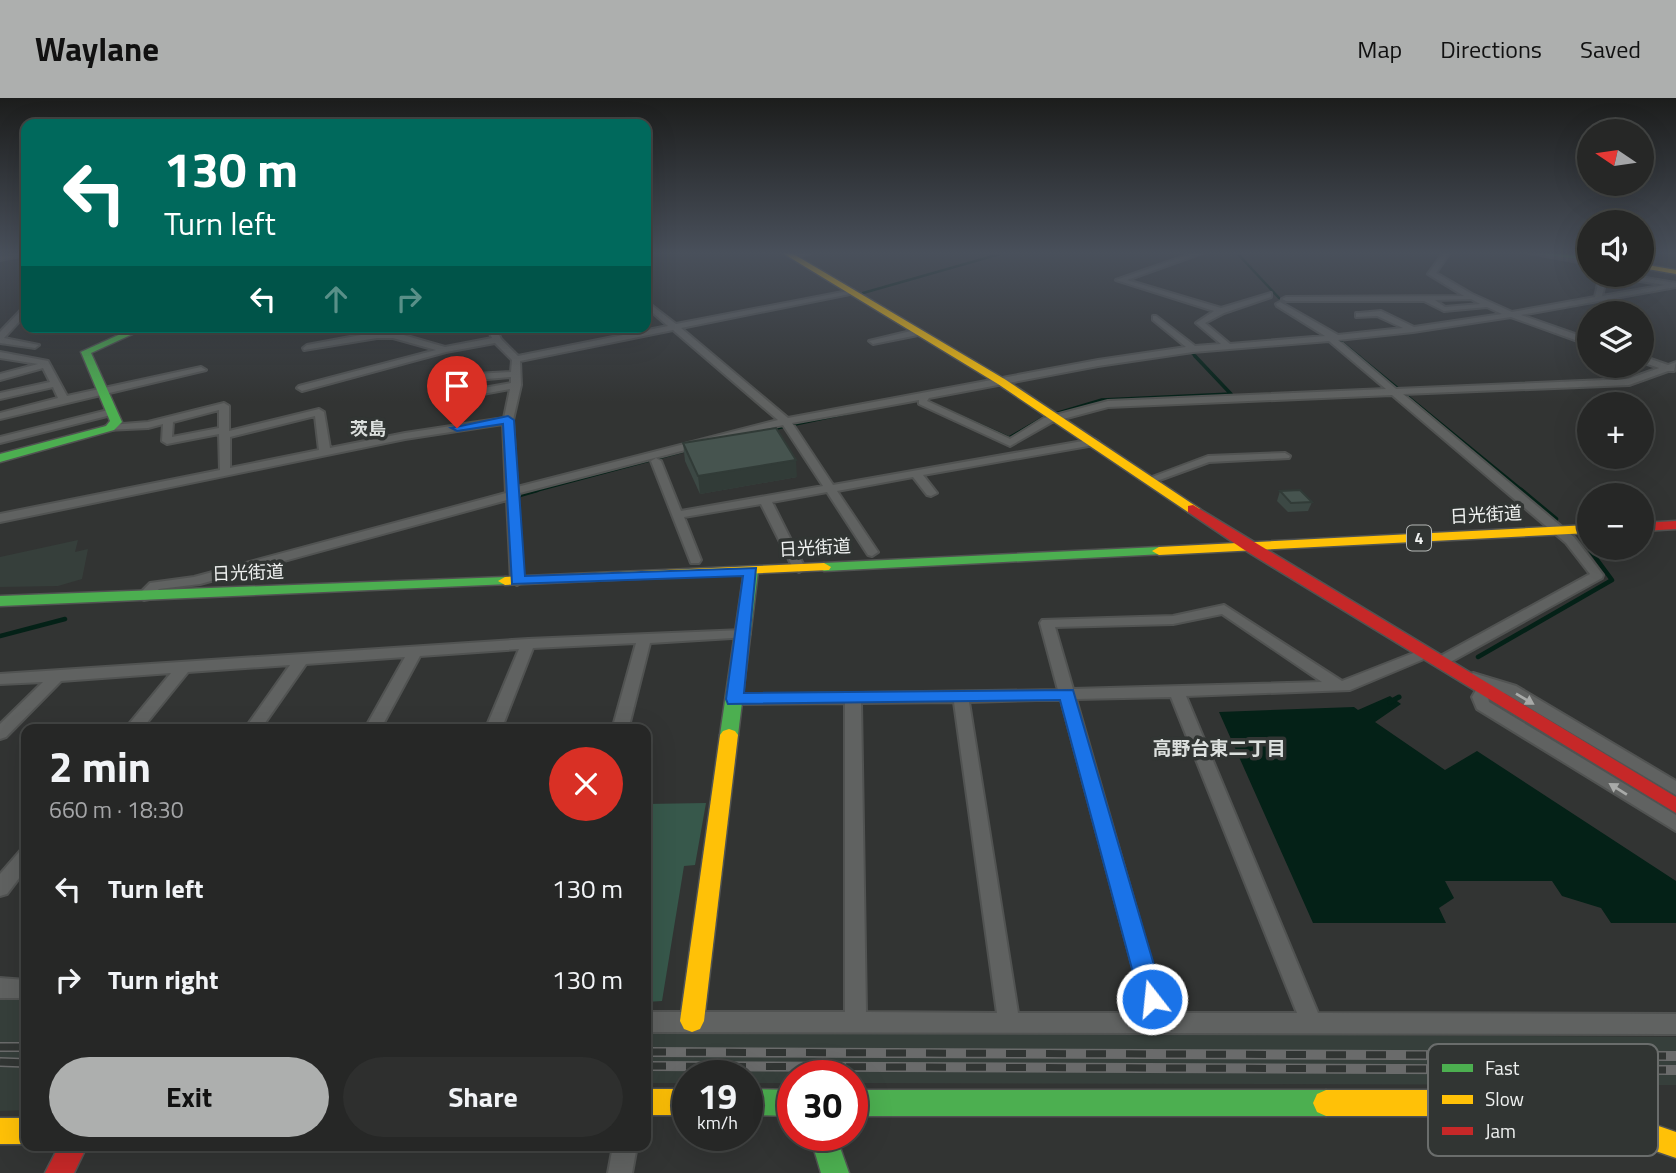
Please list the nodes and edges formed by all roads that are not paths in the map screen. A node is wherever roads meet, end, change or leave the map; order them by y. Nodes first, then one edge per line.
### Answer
1 (801, 302) edge
2 (867, 302) edge
3 (1192, 302) edge
4 (1247, 302) edge
5 (1285, 302) edge
6 (1433, 302) edge
7 (1478, 302) edge
8 (1580, 302) edge
9 (1488, 306) junction
10 (651, 307) edge
11 (1221, 311) junction
12 (21, 315) edge
13 (1359, 315) dead end
14 (1508, 315) junction
15 (1156, 318) dead end
16 (675, 328) junction
17 (1413, 330) junction
18 (915, 332) junction
19 (130, 333) edge
20 (390, 333) edge
21 (494, 333) edge
22 (649, 333) edge
23 (651, 333) edge
24 (393, 335) junction
25 (1332, 337) junction
26 (0, 338) edge
27 (1577, 338) edge
28 (497, 340) junction
29 (873, 341) dead end
30 (35, 345) dead end
31 (1228, 346) junction
32 (307, 348) dead end
33 (1193, 349) junction
34 (445, 350) junction
35 (2, 356) edge
36 (516, 359) junction
37 (1654, 362) edge
38 (46, 365) junction
39 (1674, 368) edge
40 (201, 370) dead end
41 (0, 377) edge
42 (476, 377) dead end
43 (516, 379) junction
44 (1002, 382) junction
45 (55, 384) junction
46 (302, 388) dead end
47 (1394, 391) junction
48 (104, 392) junction
49 (461, 395) dead end
50 (926, 395) junction
51 (0, 396) edge
52 (64, 400) junction
53 (0, 416) edge
54 (1056, 417) junction
55 (111, 420) junction
56 (168, 420) junction
57 (508, 420) junction
58 (786, 422) junction
59 (224, 433) junction
60 (2, 440) dead end
61 (1094, 443) junction
62 (325, 452) junction
63 (1285, 456) dead end
64 (0, 458) edge
65 (656, 461) dead end
66 (225, 472) junction
67 (915, 474) junction
68 (1150, 480) junction
69 (830, 489) junction
70 (515, 493) junction
71 (931, 493) dead end
72 (765, 500) junction
73 (677, 515) junction
74 (0, 518) edge
75 (1676, 525) edge
76 (1654, 526) edge
77 (1577, 529) edge
78 (1559, 530) junction
79 (1248, 547) junction
80 (872, 552) dead end
81 (695, 560) dead end
82 (799, 568) junction
83 (751, 571) junction
84 (517, 580) junction
85 (144, 596) junction
86 (0, 601) edge
87 (743, 634) junction
88 (644, 639) junction
89 (528, 645) junction
90 (415, 652) junction
91 (1426, 653) junction
92 (301, 660) junction
93 (1440, 662) junction
94 (184, 667) junction
95 (1462, 675) junction
96 (57, 676) junction
97 (0, 679) edge
98 (1339, 686) junction
99 (1483, 689) junction
100 (1177, 692) junction
101 (1067, 694) junction
102 (961, 697) junction
103 (734, 699) junction
104 (853, 699) junction
105 (137, 724) edge
106 (256, 724) edge
107 (375, 724) edge
108 (495, 724) edge
109 (622, 724) edge
110 (0, 733) edge
111 (1676, 789) edge
112 (1676, 806) edge
113 (1676, 824) edge
114 (21, 862) edge
115 (0, 888) edge
116 (0, 988) edge
117 (21, 989) edge
118 (692, 1021) junction
119 (651, 1022) edge
120 (856, 1022) junction
121 (1009, 1024) junction
122 (1159, 1024) junction
123 (1312, 1024) junction
124 (1676, 1024) edge
125 (651, 1102) edge
126 (672, 1102) edge
127 (868, 1102) edge
128 (1428, 1103) edge
129 (21, 1131) edge
130 (0, 1132) edge
131 (1658, 1139) edge
132 (1676, 1145) edge
133 (71, 1151) edge
134 (624, 1151) edge
135 (828, 1151) edge
136 (59, 1173) edge
137 (620, 1173) edge
138 (835, 1173) edge

1 - 16 street
2 - 18 main road
3 - 11 street
4 - 11 street
5 - 25 street
6 - 9 street
7 - 9 street
8 - 14 street
9 - 14 street
10 - 16 street
11 - 31 street
12 - 26 street
13 - 17 street
14 - 17 street
14 - 27 street
15 - 33 street
16 - 23 street
16 - 58 street
17 - 25 street
18 - 29 street
18 - 44 main road
19 - 48 main road
20 - 24 street
21 - 28 street
22 - 36 street
24 - 32 street
24 - 34 street
25 - 31 street
25 - 47 street
26 - 30 street
28 - 34 street
28 - 36 street
31 - 33 street
33 - 44 street
34 - 46 street
35 - 38 street
36 - 43 street
37 - 39 street
38 - 41 street
38 - 45 street
39 - 47 street
40 - 48 street
42 - 43 street
43 - 49 street
43 - 57 street
44 - 50 street
44 - 54 main road
45 - 51 street
45 - 52 street
47 - 54 street
47 - 78 street
48 - 52 street
48 - 55 main road
50 - 54 street
50 - 58 street
52 - 53 street
54 - 61 main road
55 - 56 street
55 - 60 street
55 - 64 main road
56 - 59 street
56 - 59 street
57 - 62 street
57 - 70 street
58 - 69 street
58 - 70 street
59 - 62 street
59 - 66 street
61 - 67 street
61 - 68 main road
62 - 66 street
63 - 68 street
65 - 73 street
66 - 74 street
67 - 69 street
67 - 71 street
68 - 79 main road
69 - 72 street
69 - 80 street
70 - 84 street
70 - 85 street
72 - 73 street
72 - 82 street
73 - 81 street
75 - 76 main road
77 - 78 main road, 日光街道 / 4
78 - 79 main road, 日光街道 / 4
78 - 93 street
79 - 82 main road, 日光街道 / 4
79 - 91 main road
82 - 83 main road, 日光街道 / 4
83 - 84 main road, 日光街道 / 4
83 - 87 main road
84 - 85 main road, 日光街道 / 4
85 - 86 main road, 日光街道 / 4
87 - 88 street
87 - 103 main road
88 - 89 street
88 - 109 street
89 - 90 street
89 - 108 street
90 - 92 street
90 - 107 street
91 - 93 main road
91 - 98 street
92 - 94 street
92 - 106 street
93 - 95 main road
94 - 96 street
94 - 105 street
95 - 99 main road
95 -> 111 street
96 - 97 street
96 - 110 street
98 - 100 street
98 - 101 street
99 - 112 main road
113 -> 99 street
100 - 101 street
100 - 123 street
101 - 102 street
101 - 122 street
102 - 104 street
102 - 121 street
103 - 104 street
103 - 118 main road
104 - 120 street
114 - 115 street
116 - 117 street
118 - 119 street
118 - 120 street
120 - 121 street
121 - 122 street
122 - 123 street
123 - 124 street
125 - 126 main road
127 - 128 main road
129 - 130 main road
131 - 132 main road
133 - 136 main road
134 - 137 street
135 - 138 main road

